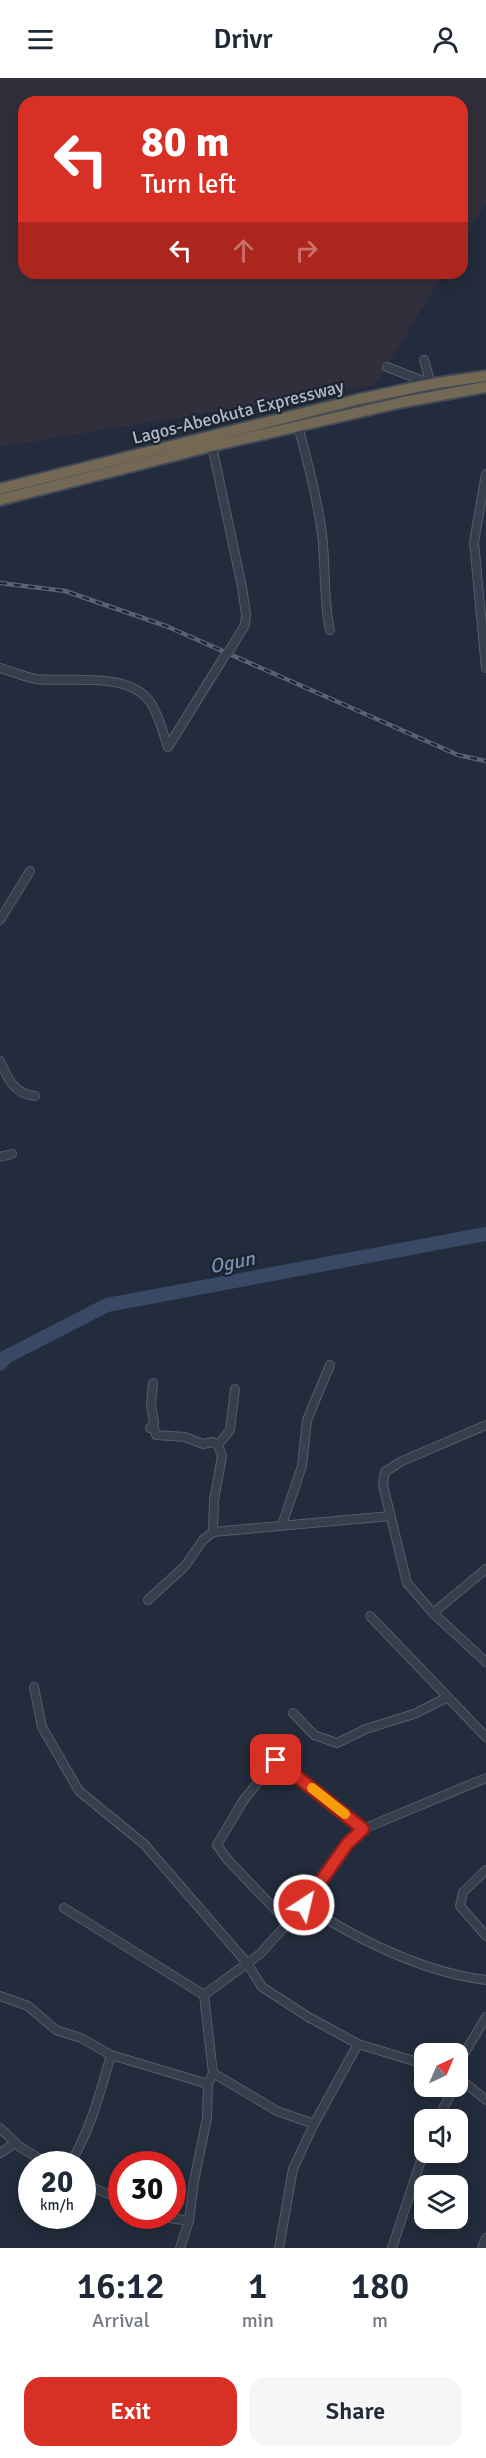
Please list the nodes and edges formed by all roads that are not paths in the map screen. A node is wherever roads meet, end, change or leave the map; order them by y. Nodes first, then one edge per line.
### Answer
1 (424, 360) dead end
2 (387, 367) dead end
3 (486, 376) edge
4 (431, 384) junction
5 (486, 387) edge
6 (298, 426) junction
7 (212, 446) junction
8 (486, 474) edge
9 (0, 489) edge
10 (0, 500) edge
11 (330, 630) dead end
12 (0, 668) edge
13 (486, 668) edge
14 (30, 871) dead end
15 (0, 920) edge
16 (0, 1061) edge
17 (35, 1096) dead end
18 (12, 1154) dead end
19 (0, 1157) edge
20 (330, 1365) dead end
21 (153, 1383) dead end
22 (235, 1389) dead end
23 (486, 1425) edge
24 (218, 1445) junction
25 (391, 1516) junction
26 (282, 1525) junction
27 (213, 1532) junction
28 (486, 1569) edge
29 (148, 1600) dead end
30 (433, 1613) junction
31 (370, 1616) dead end
32 (486, 1662) edge
33 (34, 1687) dead end
34 (448, 1697) junction
35 (293, 1713) dead end
36 (486, 1737) edge
37 (486, 1778) edge
38 (363, 1829) junction
39 (486, 1870) edge
40 (304, 1905) junction
41 (64, 1908) dead end
42 (288, 1923) junction
43 (486, 1936) edge
44 (247, 1964) junction
45 (486, 1980) edge
46 (204, 1995) junction
47 (0, 1996) edge
48 (486, 2017) edge
49 (358, 2044) junction
50 (468, 2047) edge
51 (111, 2055) junction
52 (414, 2061) edge
53 (213, 2073) junction
54 (208, 2084) junction
55 (468, 2088) edge
56 (486, 2100) edge
57 (314, 2124) junction
58 (0, 2128) edge
59 (15, 2143) junction
60 (28, 2151) edge
61 (79, 2151) edge
62 (0, 2153) edge
63 (420, 2163) edge
64 (186, 2221) edge
65 (189, 2221) junction
66 (486, 2238) edge
67 (180, 2248) edge
68 (279, 2248) edge
69 (392, 2248) edge
70 (482, 2248) edge

1 - 4 street
2 - 4 street
3 - 4 highway, Lagos-Abeokuta Expressway
4 - 9 highway, Lagos-Abeokuta Expressway
5 - 6 highway, Lagos-Abeokuta Expressway
6 - 7 highway, Lagos-Abeokuta Expressway
6 - 11 street
7 - 10 highway, Lagos-Abeokuta Expressway
7 - 12 street, bridge
8 - 13 street
14 - 15 street
16 - 17 street
18 - 19 street
20 - 26 street
21 - 24 street
22 - 24 street
23 - 25 street
24 - 27 street
25 - 26 street
25 - 30 street
26 - 27 street
27 - 29 street
28 - 30 street
30 - 32 street
31 - 34 street
33 - 44 street
34 - 35 street
34 - 36 street
37 - 38 street
38 - 40 street
38 - 42 street
39 - 43 street
40 - 42 street
40 - 45 street
41 - 46 street
42 - 44 street
44 - 46 street
44 - 49 street
46 - 53 street
47 - 51 street
48 - 50 street
49 - 52 street
49 - 57 street
51 - 54 street
51 - 61 street
53 - 54 street
53 - 57 street
54 - 65 street
55 - 56 street
57 - 68 street
58 - 59 street
59 - 60 street
59 - 62 street
63 - 69 street
64 - 65 street
65 - 67 street
66 - 70 street

